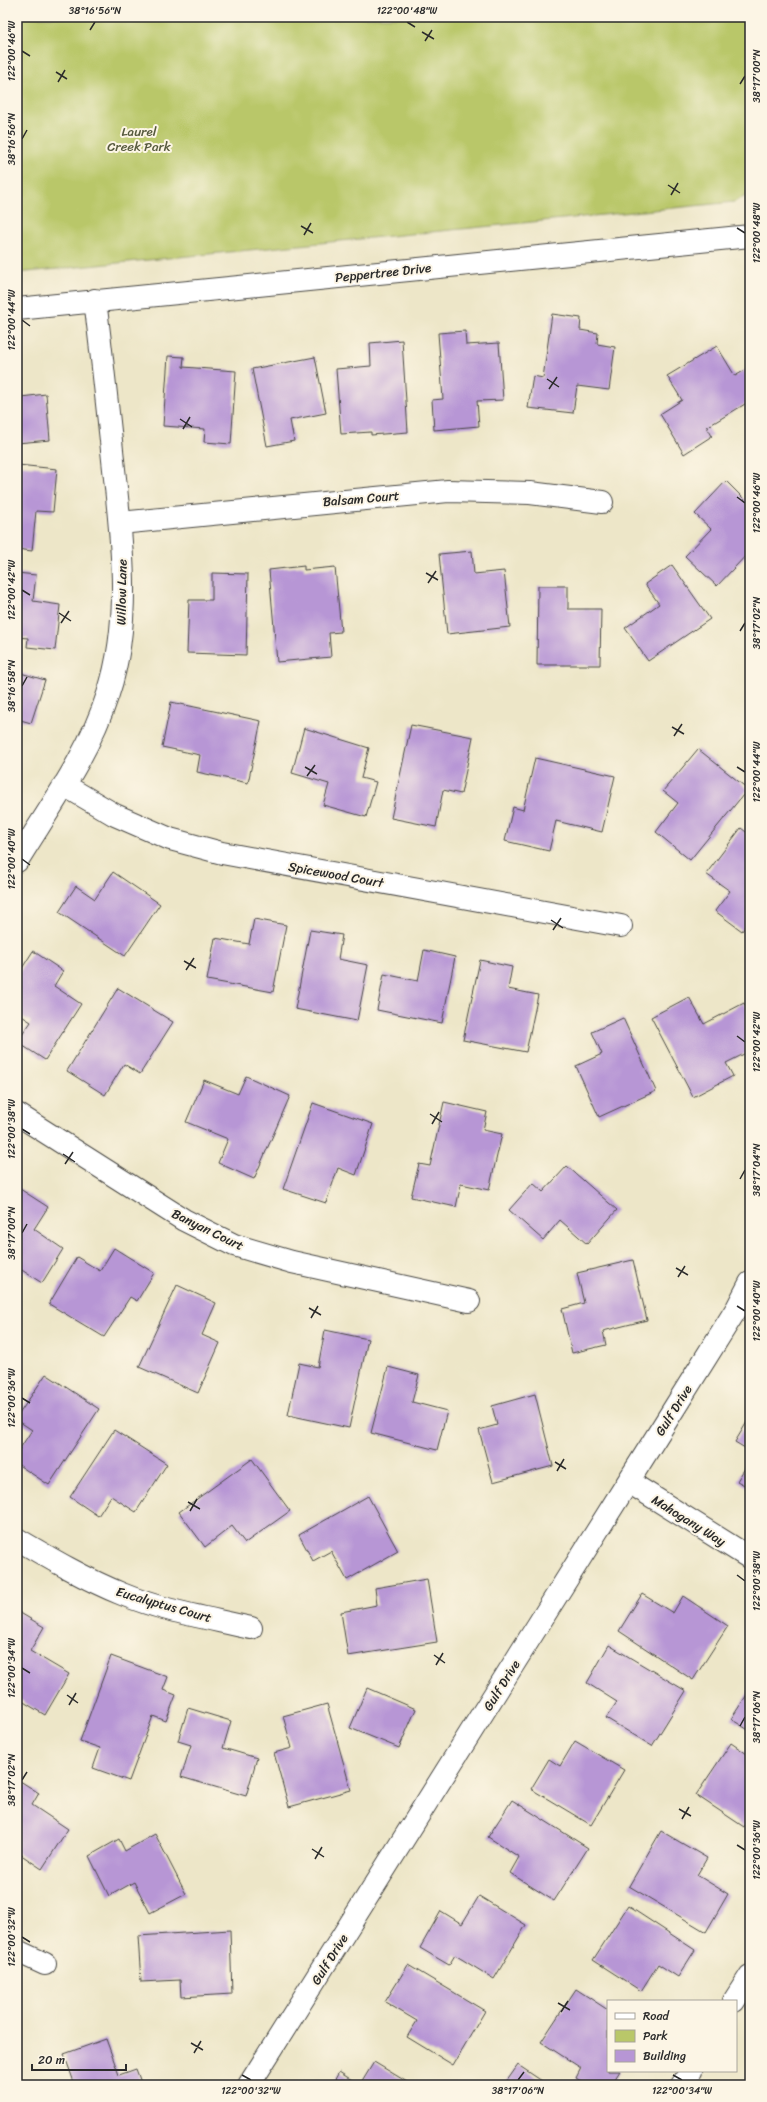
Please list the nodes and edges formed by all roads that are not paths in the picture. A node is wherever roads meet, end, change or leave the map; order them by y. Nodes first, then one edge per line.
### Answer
1 (750, 236) edge
2 (95, 300) junction
3 (17, 309) edge
4 (602, 502) dead end
5 (120, 523) junction
6 (64, 784) junction
7 (17, 861) edge
8 (621, 926) dead end
9 (17, 1114) edge
10 (750, 1282) edge
11 (469, 1301) dead end
12 (629, 1482) junction
13 (17, 1539) edge
14 (750, 1558) edge
15 (251, 1628) dead end
16 (17, 1951) edge
17 (45, 1964) dead end
18 (750, 1976) edge
19 (735, 2000) edge
20 (690, 2072) edge
21 (249, 2085) edge
22 (682, 2085) edge

1 - 2 street, Peppertree Drive
2 - 3 street, Peppertree Drive
2 - 5 street, Willow Lane
4 - 5 street, Balsam Court
5 - 6 street, Willow Lane
6 - 7 street, Willow Lane
6 - 8 street, Spicewood Court
9 - 11 street, Banyan Court
10 - 12 street, Gulf Drive
12 - 14 street, Mahogany Way
12 - 21 street, Gulf Drive
13 - 15 street, Eucalyptus Court
16 - 17 street
18 - 19 street
20 - 22 street

